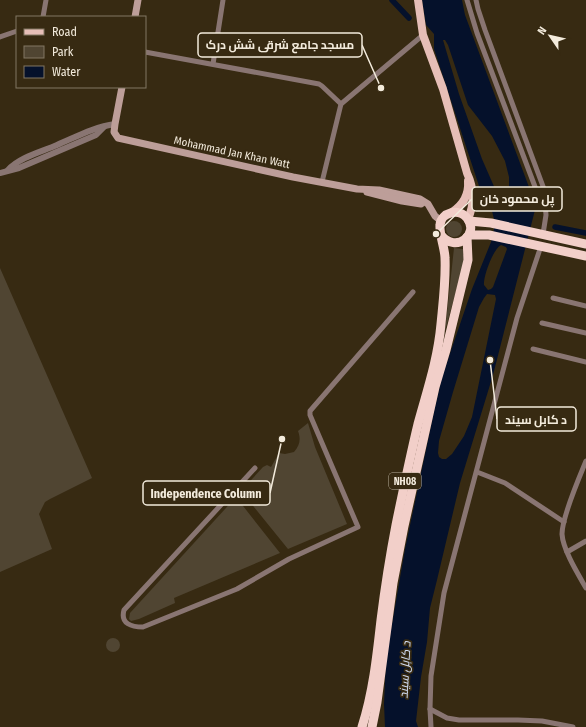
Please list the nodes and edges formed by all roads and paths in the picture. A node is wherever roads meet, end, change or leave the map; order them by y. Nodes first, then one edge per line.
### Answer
1 (46, 0) edge
2 (138, 0) edge
3 (223, 0) edge
4 (418, 0) edge
5 (467, 0) edge
6 (476, 0) edge
7 (43, 16) edge
8 (135, 16) edge
9 (485, 30) junction
10 (16, 31) edge
11 (477, 33) junction
12 (423, 35) junction
13 (0, 37) edge
14 (146, 52) edge
15 (213, 64) junction
16 (122, 88) edge
17 (340, 104) junction
18 (115, 124) junction
19 (0, 172) edge
20 (467, 173) junction
21 (322, 182) junction
22 (545, 205) junction
23 (452, 212) junction
24 (469, 220) junction
25 (441, 227) junction
26 (543, 234) junction
27 (468, 236) junction
28 (586, 244) edge
29 (541, 246) junction
30 (586, 256) edge
31 (413, 292) dead end
32 (553, 298) dead end
33 (586, 306) edge
34 (542, 323) dead end
35 (586, 333) edge
36 (533, 349) dead end
37 (586, 362) edge
38 (586, 461) edge
39 (255, 468) dead end
40 (584, 469) edge
41 (477, 472) junction
42 (564, 522) junction
43 (586, 541) edge
44 (567, 552) junction
45 (586, 588) edge
46 (430, 708) junction
47 (362, 727) edge
48 (372, 727) edge
49 (431, 727) edge
50 (573, 727) edge

1 - 7 street
2 - 8 main road
3 - 15 street
4 - 12 main road
5 - 11 street
6 - 9 street
9 - 11 street
9 - 22 street
10 - 13 street
11 - 22 street
12 - 17 street
12 - 20 main road
14 - 15 street
15 - 17 street
16 - 18 main road
17 - 21 street
18 - 19 street
18 - 21 main road, Mohammad Jan Khan Watt
20 - 23 main road
20 - 24 main road
21 - 25 main road, Mohammad Jan Khan Watt
22 - 26 street
23 - 24 highway
23 - 25 highway
24 - 26 highway
24 - 27 highway, NH08
25 - 27 highway
25 - 47 highway, NH08
26 - 28 highway
27 - 29 highway
27 - 48 highway, NH08
29 - 30 highway
29 - 41 street
31 - 39 street
32 - 33 street
34 - 35 street
36 - 37 street
38 - 40 street
40 - 42 street
41 - 42 street
41 - 46 street
42 - 44 street
43 - 44 street
44 - 45 street
46 - 49 street
46 - 50 street

